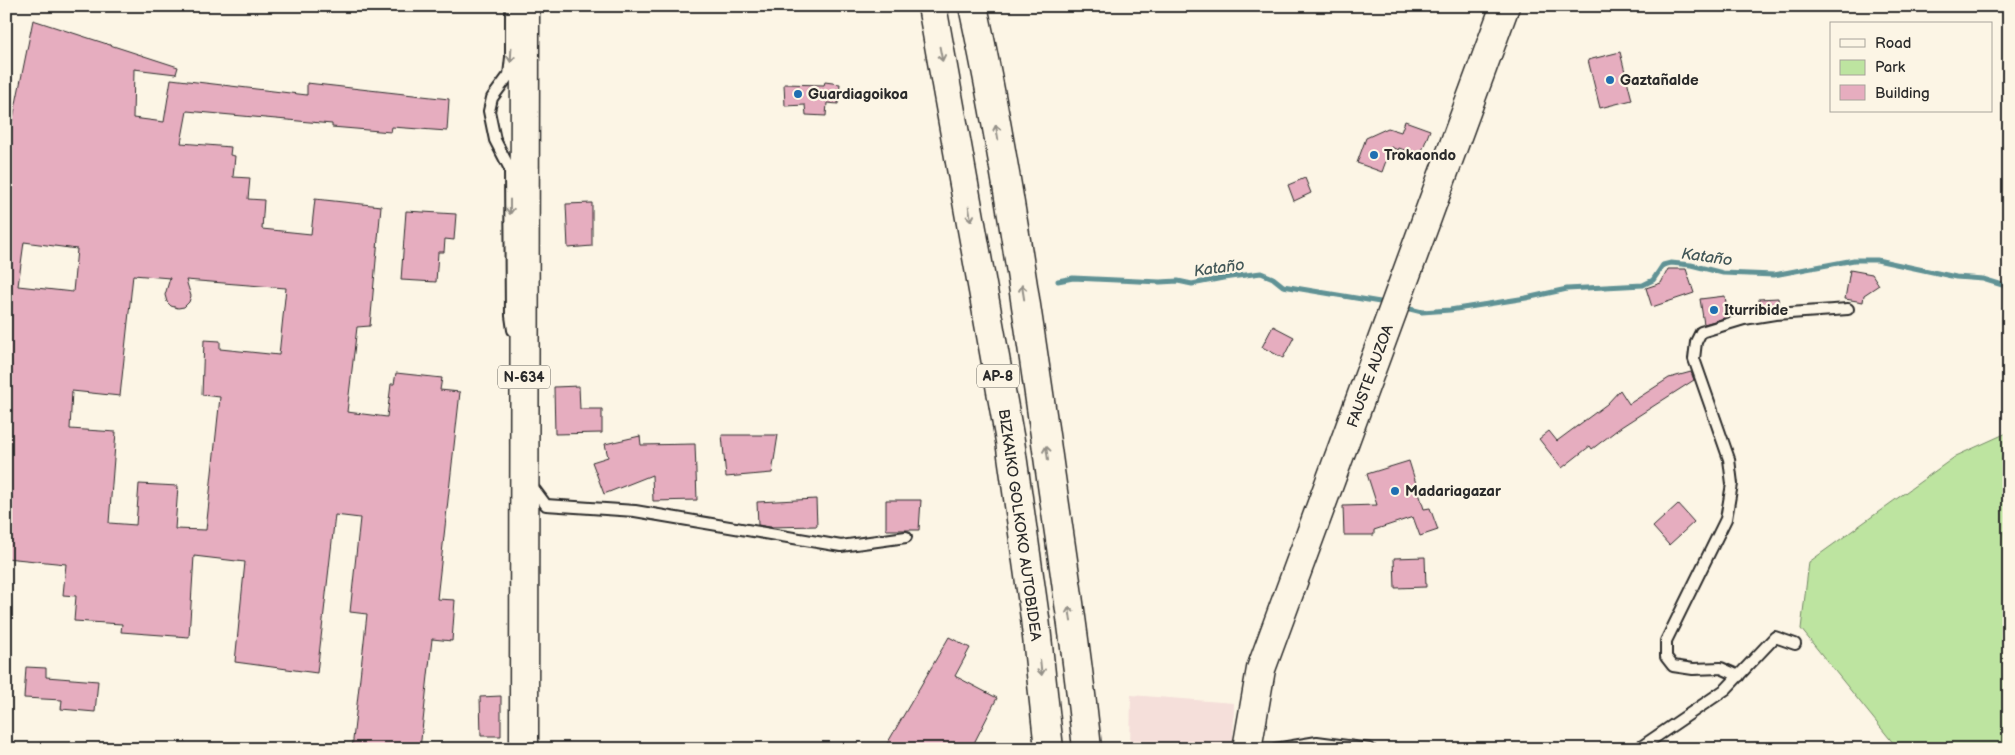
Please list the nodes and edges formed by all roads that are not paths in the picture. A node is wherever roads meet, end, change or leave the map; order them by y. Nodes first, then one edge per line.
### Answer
1 (511, 6) edge
2 (525, 6) edge
3 (932, 6) edge
4 (973, 6) edge
5 (1505, 6) edge
6 (1848, 309) dead end
7 (524, 376) junction
8 (536, 515) junction
9 (906, 537) dead end
10 (1795, 644) dead end
11 (1738, 676) junction
12 (524, 749) edge
13 (1049, 749) edge
14 (1087, 749) edge
15 (1247, 749) edge
16 (1275, 749) edge
17 (1370, 749) edge
18 (1638, 749) edge

1 -> 7 lane
2 - 7 main road, N-634
3 -> 13 main road, BIZKAIKO GOLKOKO AUTOBIDEA / AP-8
14 -> 4 main road, AP-8
5 - 15 main road, FAUSTE AUZOA
6 - 11 lane
7 - 8 main road, N-634
8 - 9 lane
8 - 12 main road, N-634
10 - 11 lane
11 - 18 lane
16 - 17 lane

